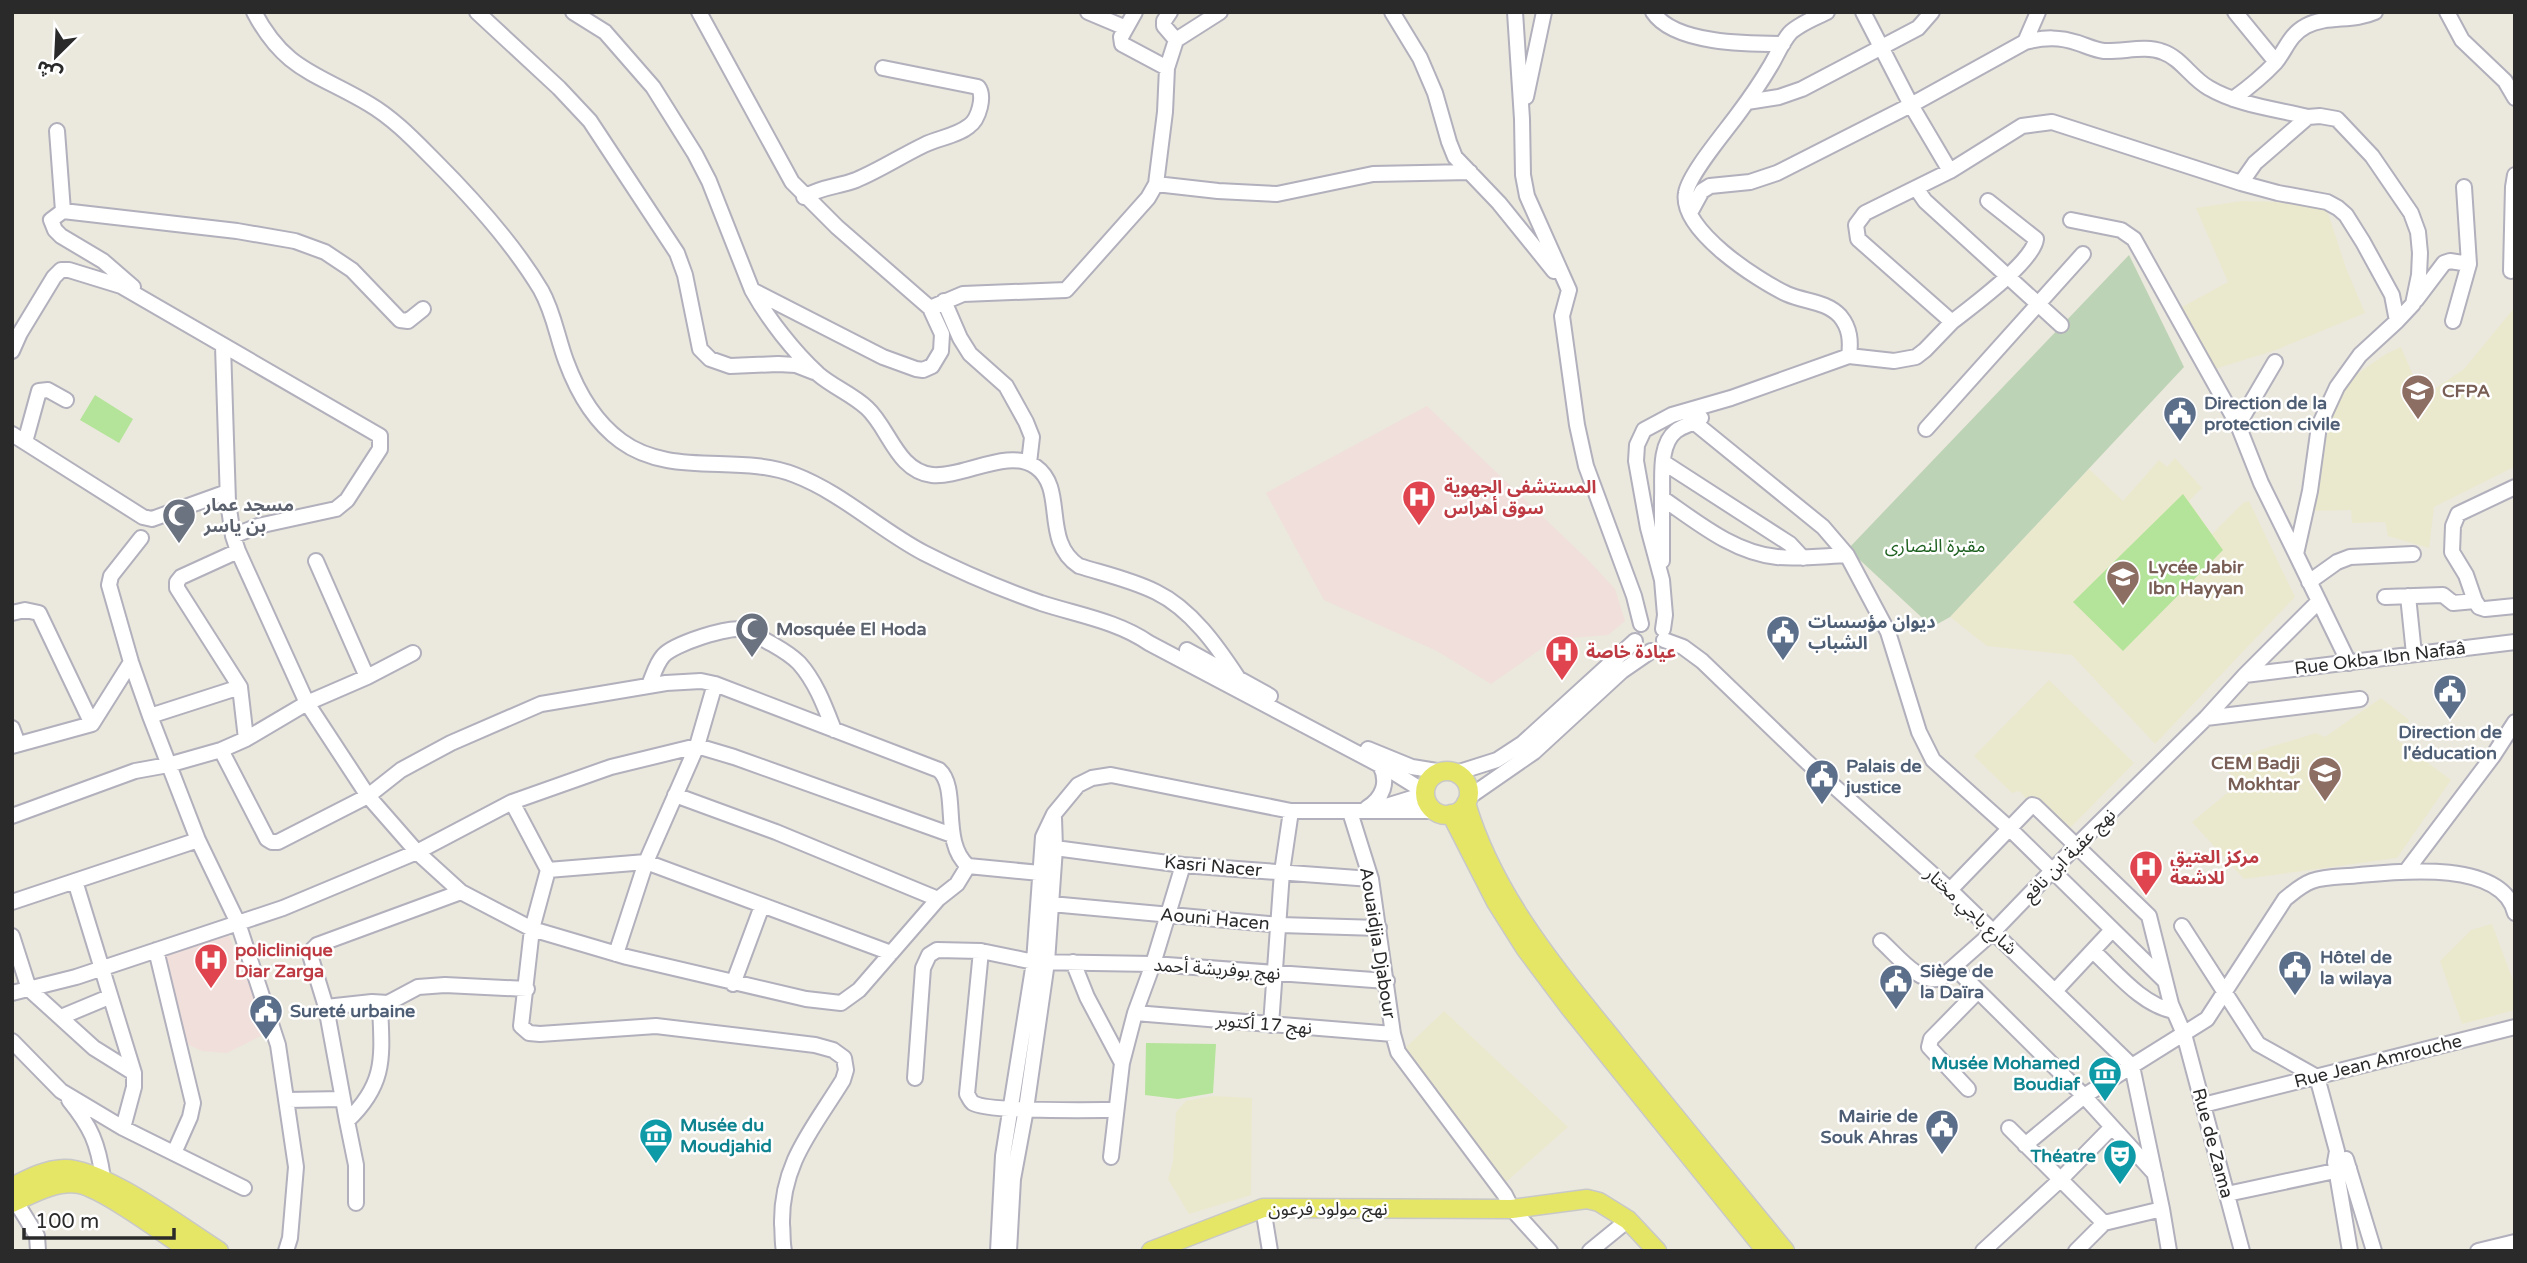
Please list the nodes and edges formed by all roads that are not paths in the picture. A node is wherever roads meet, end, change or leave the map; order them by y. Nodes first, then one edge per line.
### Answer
1 (254, 12) edge
2 (477, 12) edge
3 (573, 12) edge
4 (588, 12) edge
5 (699, 12) edge
6 (1088, 12) edge
7 (1135, 12) edge
8 (1170, 12) edge
9 (1220, 12) edge
10 (1392, 12) edge
11 (1515, 12) edge
12 (1544, 12) edge
13 (1654, 12) edge
14 (1827, 12) edge
15 (1863, 12) edge
16 (1932, 12) edge
17 (2038, 12) edge
18 (2235, 12) edge
19 (2375, 12) edge
20 (2447, 12) edge
21 (1126, 28) junction
22 (605, 32) junction
23 (1177, 40) junction
24 (2025, 41) junction
25 (1783, 44) junction
26 (1881, 48) junction
27 (2276, 62) junction
28 (883, 68) dead end
29 (1167, 68) junction
30 (2515, 98) edge
31 (2233, 99) junction
32 (1747, 102) junction
33 (1911, 105) junction
34 (2308, 117) junction
35 (1522, 119) junction
36 (57, 131) dead end
37 (1950, 171) junction
38 (1470, 172) junction
39 (2515, 175) edge
40 (2241, 183) junction
41 (1156, 184) junction
42 (2463, 187) dead end
43 (1916, 188) junction
44 (804, 197) junction
45 (1988, 201) dead end
46 (63, 211) junction
47 (1690, 213) junction
48 (2071, 220) dead end
49 (2083, 254) dead end
50 (2469, 264) junction
51 (2511, 271) dead end
52 (2008, 275) junction
53 (752, 290) junction
54 (1569, 290) junction
55 (944, 301) junction
56 (149, 302) junction
57 (2413, 304) junction
58 (2040, 305) junction
59 (930, 308) junction
60 (423, 309) dead end
61 (2397, 321) junction
62 (2453, 321) dead end
63 (1952, 322) junction
64 (2061, 324) dead end
65 (223, 346) junction
66 (12, 351) edge
67 (1849, 356) junction
68 (2275, 362) dead end
69 (818, 374) junction
70 (1731, 398) junction
71 (66, 400) dead end
72 (1695, 423) junction
73 (2238, 425) junction
74 (1926, 429) dead end
75 (12, 434) edge
76 (25, 442) junction
77 (1663, 462) junction
78 (1029, 463) junction
79 (2515, 487) edge
80 (227, 492) junction
81 (1662, 498) junction
82 (233, 536) junction
83 (141, 538) dead end
84 (238, 551) junction
85 (2296, 554) junction
86 (2413, 554) dead end
87 (1847, 555) junction
88 (1803, 558) junction
89 (316, 561) dead end
90 (1662, 580) junction
91 (2309, 582) junction
92 (2408, 596) junction
93 (2385, 597) dead end
94 (2319, 601) junction
95 (2474, 601) junction
96 (2515, 606) edge
97 (12, 613) edge
98 (1641, 624) junction
99 (1664, 634) junction
100 (1635, 641) junction
101 (2515, 642) edge
102 (1651, 651) junction
103 (413, 653) dead end
104 (2414, 654) junction
105 (131, 662) junction
106 (2349, 663) junction
107 (2245, 676) junction
108 (367, 677) junction
109 (1237, 682) junction
110 (715, 684) junction
111 (649, 685) junction
112 (240, 687) junction
113 (2360, 699) dead end
114 (307, 703) junction
115 (150, 716) junction
116 (2206, 718) junction
117 (2515, 722) edge
118 (92, 723) junction
119 (12, 728) edge
120 (834, 730) junction
121 (246, 739) junction
122 (15, 745) edge
123 (697, 746) junction
124 (221, 750) junction
125 (168, 765) junction
126 (1380, 765) junction
127 (1450, 773) junction
128 (1425, 793) junction
129 (675, 795) junction
130 (368, 796) junction
131 (1468, 800) junction
132 (512, 802) junction
133 (1291, 811) junction
134 (1360, 811) junction
135 (1443, 813) junction
136 (1054, 814) junction
137 (12, 816) edge
138 (2010, 830) junction
139 (952, 835) junction
140 (198, 840) junction
141 (2077, 845) junction
142 (1055, 848) junction
143 (417, 852) junction
144 (646, 862) junction
145 (1183, 865) junction
146 (968, 866) junction
147 (548, 870) junction
148 (2407, 870) junction
149 (2052, 871) junction
150 (1282, 872) junction
151 (1040, 873) junction
152 (1371, 879) junction
153 (75, 881) junction
154 (1950, 890) junction
155 (461, 892) junction
156 (938, 900) junction
157 (12, 902) edge
158 (1051, 904) junction
159 (762, 906) junction
160 (2515, 913) edge
161 (1168, 914) junction
162 (238, 923) junction
163 (1280, 925) junction
164 (2182, 926) dead end
165 (1379, 928) junction
166 (532, 929) junction
167 (2112, 930) junction
168 (1993, 932) junction
169 (12, 936) edge
170 (1881, 941) dead end
171 (156, 950) junction
172 (981, 951) junction
173 (2093, 951) junction
174 (891, 953) junction
175 (616, 954) junction
176 (1040, 962) junction
177 (1073, 962) junction
178 (1153, 964) junction
179 (1954, 967) junction
180 (100, 969) junction
181 (1275, 974) junction
182 (1387, 981) junction
183 (2165, 981) junction
184 (733, 984) junction
185 (29, 989) junction
186 (527, 989) junction
187 (1978, 991) junction
188 (2055, 991) junction
189 (12, 993) edge
190 (2225, 993) junction
191 (110, 997) junction
192 (380, 1004) junction
193 (326, 1007) junction
194 (2173, 1011) junction
195 (1135, 1013) junction
196 (61, 1017) junction
197 (1271, 1025) junction
198 (2514, 1032) edge
199 (1392, 1034) junction
200 (2184, 1034) junction
201 (12, 1041) edge
202 (1122, 1063) junction
203 (2132, 1066) junction
204 (134, 1073) junction
205 (2317, 1077) junction
206 (915, 1078) dead end
207 (1968, 1089) dead end
208 (61, 1090) junction
209 (2084, 1096) junction
210 (343, 1099) junction
211 (286, 1100) junction
212 (2203, 1105) junction
213 (1019, 1109) junction
214 (1115, 1110) junction
215 (347, 1121) junction
216 (123, 1128) junction
217 (2009, 1128) dead end
218 (2111, 1128) junction
219 (2025, 1145) junction
220 (174, 1153) junction
221 (1111, 1157) dead end
222 (2343, 1169) junction
223 (2156, 1175) junction
224 (103, 1178) junction
225 (2060, 1180) junction
226 (244, 1188) dead end
227 (2227, 1194) junction
228 (13, 1197) edge
229 (356, 1203) dead end
230 (1263, 1208) junction
231 (1512, 1209) junction
232 (2162, 1209) junction
233 (1628, 1220) junction
234 (2104, 1223) junction
235 (2514, 1244) edge
236 (38, 1251) edge
237 (190, 1251) edge
238 (219, 1251) edge
239 (286, 1251) edge
240 (784, 1251) edge
241 (998, 1251) edge
242 (1009, 1251) edge
243 (1151, 1251) edge
244 (1270, 1251) edge
245 (1550, 1251) edge
246 (1590, 1251) edge
247 (1657, 1251) edge
248 (1766, 1251) edge
249 (1786, 1251) edge
250 (1983, 1251) edge
251 (2076, 1251) edge
252 (2169, 1251) edge
253 (2242, 1251) edge
254 (2350, 1251) edge
255 (2374, 1251) edge
256 (2478, 1251) edge

1 - 109 street
2 - 69 street
3 - 22 street
4 - 22 street
5 - 44 street
6 - 21 street
7 - 21 street
8 - 23 street
9 - 23 street
10 - 38 street
11 - 35 street
12 - 35 street
13 - 25 street
14 - 25 street
15 - 26 street
16 - 26 street
17 - 24 street
18 - 27 street
19 - 27 street
20 - 30 street
21 - 29 street
22 - 53 street
23 - 29 street
24 - 31 street
24 - 33 street
25 - 32 street
26 - 32 street
26 - 33 street
27 - 31 street
28 - 44 street
29 - 41 street
31 - 34 street
32 - 47 street
33 - 37 street
33 - 47 street
34 - 40 street
34 - 57 street
35 - 54 street
36 - 46 street
37 - 40 street
37 - 43 street
38 - 41 street
38 - 54 street
39 - 51 street
40 - 61 street
41 - 55 street
42 - 50 street
43 - 52 street
43 - 63 street
44 - 59 street
45 - 52 street
46 - 56 street
46 - 60 street
47 - 67 street
48 - 73 street
49 - 58 street
50 - 57 street
50 - 62 street
52 - 58 street
52 - 63 street
53 - 59 street
53 - 69 street
54 - 98 street
55 - 59 street
55 - 78 street
56 - 65 street
56 - 66 street
57 - 61 street
58 - 64 street
58 - 74 street
61 - 85 street
63 - 67 street
65 - 80 street
65 - 82 street
67 - 70 street
68 - 73 street
69 - 78 street
70 - 72 street
70 - 90 street
71 - 76 street
72 - 77 street
72 - 87 street
73 - 85 street
75 - 76 street
76 - 80 street
77 - 81 street
77 - 88 street
78 - 109 street
79 - 95 street
80 - 82 street
81 - 88 street
81 - 90 street
82 - 84 street
83 - 105 street
84 - 112 street
84 - 114 street
85 - 91 street
86 - 91 street
87 - 88 street
87 - 138 street
89 - 108 street
90 - 99 street
91 - 94 street
92 - 93 street
92 - 95 street
92 - 104 street
94 - 106 street
94 - 107 street, نهج عقبة ابن نافع
95 - 96 street
97 - 118 street
98 - 99 street
98 - 100 street
99 - 102 street
99 - 154 street, شارع باجي مختار
100 - 102 street
100 - 127 street
101 - 104 street, Rue Okba Ibn Nafaâ
102 - 131 street
103 - 108 street
104 - 106 street, Rue Okba Ibn Nafaâ
105 - 115 street
105 - 118 street
106 - 107 street, Rue Okba Ibn Nafaâ
107 - 116 street, نهج عقبة ابن نافع
108 - 114 street
109 - 126 street
109 - 127 street
110 - 111 street
110 - 120 street
110 - 123 street
111 - 120 street
111 - 130 street
112 - 115 street
112 - 121 street
113 - 116 street
114 - 121 street
114 - 130 street
115 - 125 street
116 - 141 street, نهج عقبة ابن نافع
117 - 148 street
118 - 122 street
119 - 122 street
120 - 139 street
121 - 124 street
123 - 129 street
123 - 132 street
123 - 139 street
124 - 125 street
124 - 130 street
125 - 137 street
125 - 140 street
126 - 128 street
126 - 134 street
127 - 128 main road
127 - 131 main road
128 - 134 street
128 - 135 main road
129 - 144 street
129 - 156 street
130 - 143 street
131 - 135 main road
131 - 249 main road
132 - 143 street
132 - 147 street
133 - 134 street
133 - 136 street
133 - 150 street
134 - 135 street
134 - 152 street, Aouaidjia Djabour
135 - 248 main road
136 - 142 street
136 - 151 street
138 - 141 street, Rue de Zama
138 - 149 street
138 - 154 street
139 - 146 street
140 - 153 street
140 - 162 street
141 - 149 street, نهج عقبة ابن نافع
141 - 183 street, Rue de Zama
142 - 145 street, Kasri Nacer
142 - 158 street
143 - 155 street
143 - 162 street
144 - 147 street
144 - 159 street
144 - 175 street
145 - 150 street, Kasri Nacer
145 - 161 street
146 - 151 street
146 - 156 street
147 - 166 street
148 - 160 street
148 - 190 street
149 - 167 street
149 - 168 street, نهج عقبة ابن نافع
150 - 152 street, Kasri Nacer
150 - 163 street
151 - 176 street
152 - 165 street, Aouaidjia Djabour
153 - 157 street
153 - 180 street
154 - 168 street, شارع باجي مختار
155 - 166 street
155 - 193 street
156 - 174 street
158 - 161 street, Aouni Hacen
158 - 176 street
159 - 174 street
159 - 184 street
161 - 163 street, Aouni Hacen
161 - 178 street
162 - 171 street
162 - 211 street
163 - 165 street, Aouni Hacen
163 - 181 street
164 - 190 street
165 - 182 street, Aouaidjia Djabour
166 - 175 street
166 - 186 street
167 - 173 street
167 - 183 street
168 - 179 street, نهج عقبة ابن نافع
168 - 188 street, شارع باجي مختار
169 - 185 street
170 - 179 street, نهج عقبة ابن نافع
171 - 180 street
171 - 220 street
172 - 176 street, نهج بوفريشة أحمد
172 - 206 street, نهج بوفريشة أحمد
172 - 213 street
173 - 188 street
173 - 194 street
174 - 184 street
175 - 184 street
176 - 177 street, نهج بوفريشة أحمد
176 - 213 street
177 - 178 street, نهج بوفريشة أحمد
177 - 202 street
178 - 181 street, نهج بوفريشة أحمد
178 - 195 street
179 - 187 street
180 - 185 street
180 - 191 street
181 - 182 street, نهج بوفريشة أحمد
181 - 197 street
182 - 199 street, Aouaidjia Djabour
183 - 194 street, Rue de Zama
185 - 189 street
185 - 196 street
186 - 192 street
186 - 240 street
187 - 207 street
187 - 209 street
188 - 203 street, شارع باجي مختار
190 - 200 street
190 - 205 street
191 - 196 street
191 - 204 street
192 - 193 street
192 - 215 street
193 - 210 street
194 - 200 street, Rue de Zama
195 - 197 street, نهج 17 أكتوبر
195 - 202 street
196 - 204 street
197 - 199 street, نهج 17 أكتوبر
198 - 205 street, Rue Jean Amrouche
199 - 231 street
200 - 203 street
200 - 212 street, Rue de Zama
201 - 208 street
202 - 214 street
203 - 209 street
203 - 223 street
204 - 216 street
205 - 212 street, Rue Jean Amrouche
205 - 222 street
208 - 216 street
208 - 224 street
209 - 218 street
209 - 219 street
210 - 211 street
210 - 215 street
211 - 239 street
212 - 227 street, Rue de Zama
213 - 214 street
213 - 241 street
213 - 242 street
214 - 221 street
215 - 229 street
216 - 220 street
217 - 219 street
218 - 223 street
218 - 225 street
219 - 225 street
220 - 226 street
222 - 227 street
222 - 254 street
222 - 255 street
223 - 232 street
224 - 228 main road
224 - 238 main road
225 - 234 street
225 - 250 street
227 - 253 street, Rue de Zama
228 - 236 street
228 - 237 main road
230 - 231 main road, نهج مولود فرعون
230 - 243 main road, نهج مولود فرعون
230 - 244 street
231 - 233 main road, نهج مولود فرعون
231 - 245 street
232 - 234 street
232 - 252 street
233 - 246 street
233 - 247 main road, نهج مولود فرعون
234 - 251 street
235 - 256 street

